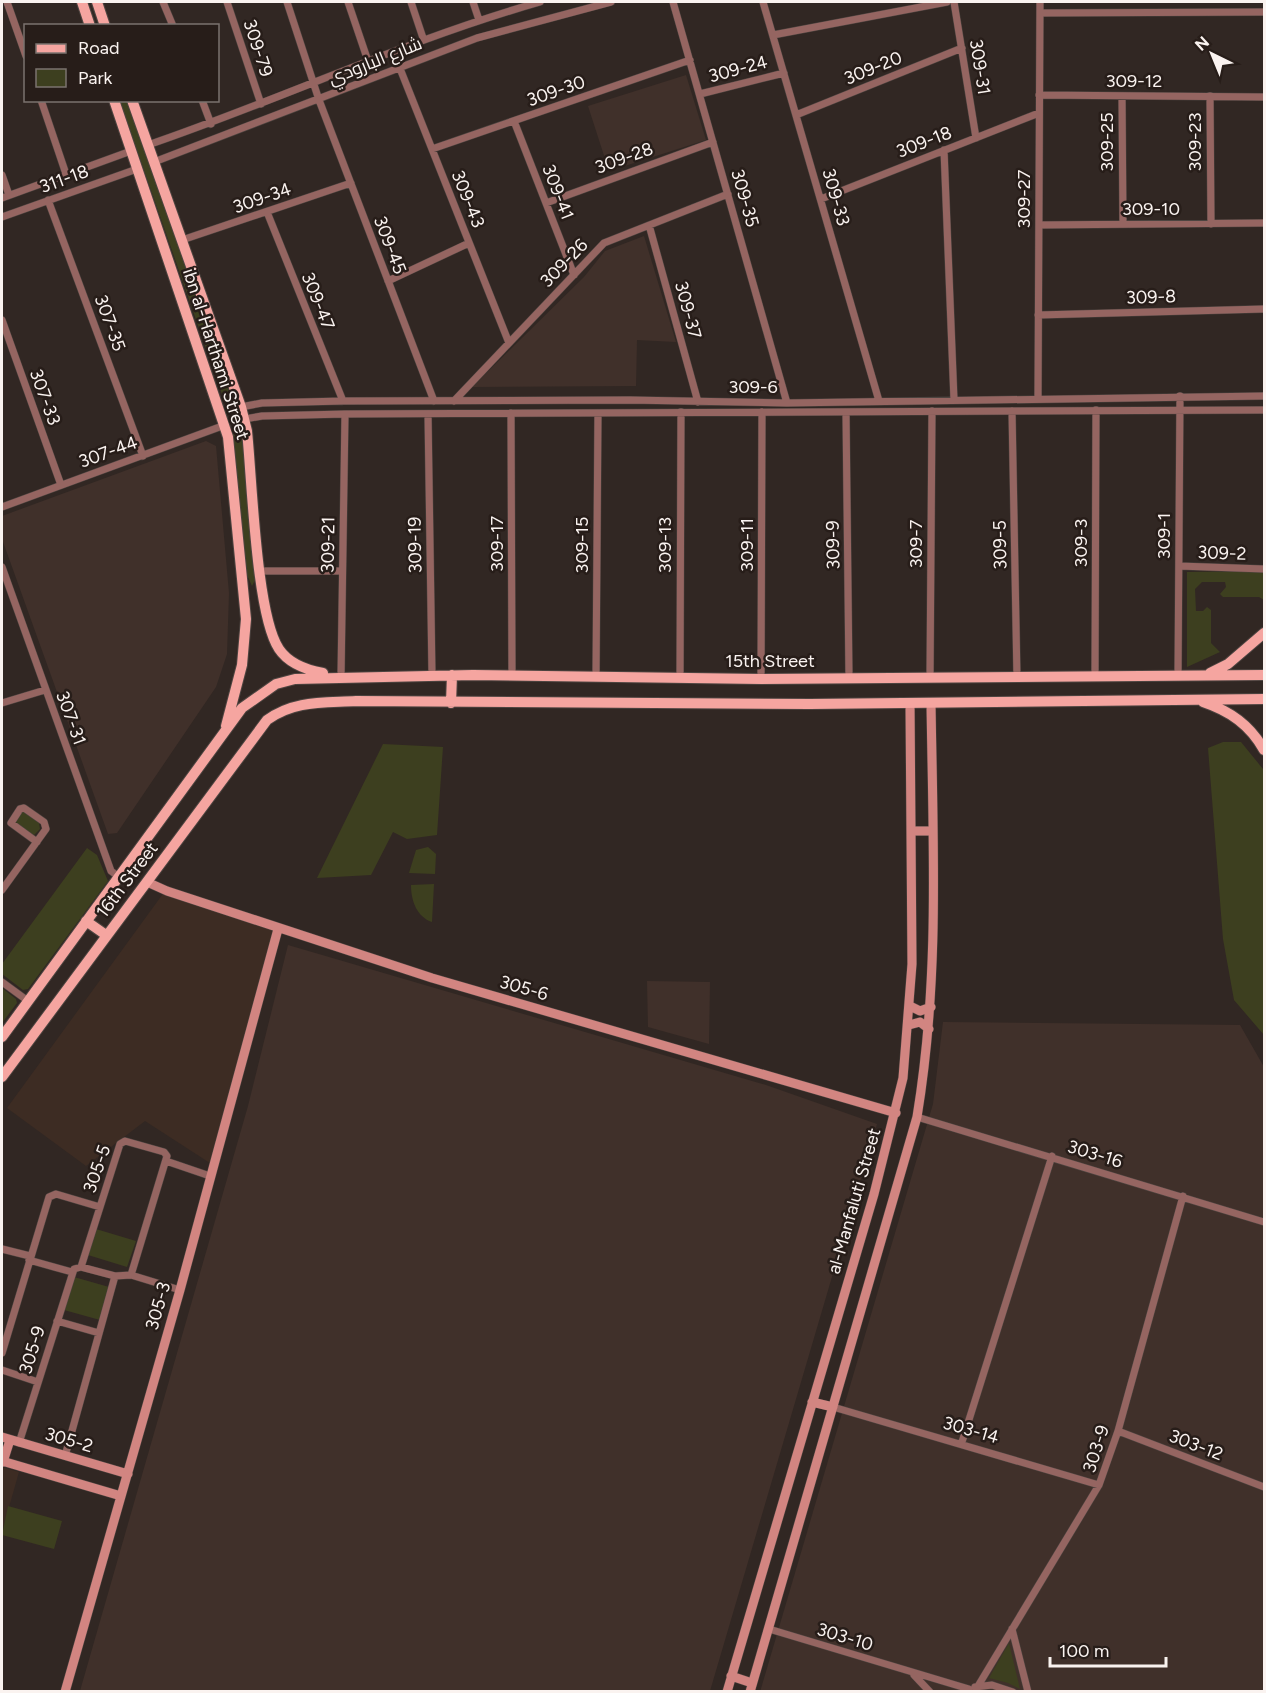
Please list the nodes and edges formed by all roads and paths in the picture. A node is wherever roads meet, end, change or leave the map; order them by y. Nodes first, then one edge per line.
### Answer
1 (7, 2) edge
2 (82, 2) edge
3 (97, 2) edge
4 (163, 2) edge
5 (227, 2) edge
6 (287, 2) edge
7 (348, 2) edge
8 (411, 2) edge
9 (473, 2) edge
10 (540, 2) edge
11 (611, 2) edge
12 (673, 2) edge
13 (763, 2) edge
14 (947, 2) edge
15 (954, 2) edge
16 (1040, 2) edge
17 (1264, 12) edge
18 (1040, 13) junction
19 (478, 20) junction
20 (89, 24) edge
21 (104, 24) edge
22 (172, 24) edge
23 (773, 34) junction
24 (423, 38) junction
25 (962, 48) junction
26 (24, 50) edge
27 (690, 60) junction
28 (368, 61) junction
29 (399, 66) junction
30 (784, 73) junction
31 (314, 84) junction
32 (700, 94) junction
33 (1039, 95) junction
34 (1122, 96) junction
35 (1210, 96) junction
36 (1264, 97) edge
37 (319, 100) junction
38 (42, 102) edge
39 (115, 102) edge
40 (133, 102) edge
41 (203, 102) edge
42 (261, 104) junction
43 (1039, 113) junction
44 (796, 115) junction
45 (514, 121) junction
46 (211, 124) junction
47 (976, 138) junction
48 (713, 142) junction
49 (148, 145) junction
50 (432, 149) junction
51 (944, 150) junction
52 (131, 151) junction
53 (154, 162) junction
54 (137, 169) junction
55 (66, 174) junction
56 (2, 175) edge
57 (351, 183) junction
58 (728, 194) junction
59 (5, 196) edge
60 (820, 199) junction
61 (48, 200) junction
62 (546, 202) junction
63 (267, 212) junction
64 (2, 217) edge
65 (1264, 223) edge
66 (1123, 224) junction
67 (1211, 224) junction
68 (649, 225) junction
69 (1039, 225) junction
70 (182, 240) junction
71 (470, 243) junction
72 (574, 275) junction
73 (388, 281) junction
74 (1264, 309) edge
75 (1038, 315) junction
76 (2, 320) edge
77 (509, 343) junction
78 (1180, 396) junction
79 (1264, 396) edge
80 (1038, 397) junction
81 (1084, 397) junction
82 (630, 400) junction
83 (879, 400) junction
84 (946, 400) junction
85 (954, 400) junction
86 (343, 401) junction
87 (397, 401) junction
88 (434, 401) junction
89 (454, 401) junction
90 (698, 402) junction
91 (788, 402) junction
92 (242, 407) junction
93 (1084, 410) junction
94 (1096, 410) junction
95 (1179, 410) junction
96 (1264, 410) edge
97 (932, 411) junction
98 (946, 411) junction
99 (1012, 411) junction
100 (630, 412) junction
101 (681, 412) junction
102 (762, 412) junction
103 (846, 412) junction
104 (221, 413) junction
105 (511, 413) junction
106 (598, 413) junction
107 (345, 414) junction
108 (398, 414) junction
109 (428, 414) junction
110 (245, 419) junction
111 (225, 425) junction
112 (143, 456) junction
113 (61, 485) junction
114 (2, 507) edge
115 (236, 513) junction
116 (255, 513) junction
117 (1179, 566) junction
118 (2, 567) edge
119 (1264, 569) edge
120 (261, 571) junction
121 (342, 572) junction
122 (4, 582) edge
123 (263, 593) junction
124 (245, 595) junction
125 (1264, 633) edge
126 (432, 675) junction
127 (452, 675) junction
128 (512, 675) junction
129 (1264, 675) edge
130 (1095, 676) junction
131 (1178, 676) junction
132 (1198, 676) junction
133 (341, 677) junction
134 (596, 677) junction
135 (849, 677) junction
136 (680, 678) junction
137 (930, 678) junction
138 (1017, 678) junction
139 (761, 679) junction
140 (276, 684) joint
141 (45, 690) junction
142 (1264, 699) edge
143 (1197, 700) junction
144 (931, 702) junction
145 (2, 703) edge
146 (451, 703) junction
147 (910, 703) junction
148 (224, 732) junction
149 (1264, 750) edge
150 (911, 831) junction
151 (932, 831) junction
152 (37, 842) junction
153 (118, 877) junction
154 (147, 882) junction
155 (2, 890) edge
156 (86, 921) junction
157 (278, 929) junction
158 (106, 935) junction
159 (2, 982) edge
160 (28, 1001) junction
161 (910, 1006) junction
162 (931, 1007) junction
163 (909, 1025) junction
164 (929, 1029) junction
165 (2, 1037) edge
166 (2, 1077) edge
167 (896, 1113) junction
168 (917, 1117) junction
169 (1052, 1156) junction
170 (166, 1161) junction
171 (210, 1176) junction
172 (874, 1194) junction
173 (1183, 1196) junction
174 (893, 1200) junction
175 (100, 1207) junction
176 (1264, 1222) edge
177 (2, 1249) edge
178 (30, 1258) junction
179 (76, 1269) junction
180 (131, 1275) junction
181 (115, 1276) junction
182 (180, 1290) junction
183 (57, 1321) junction
184 (99, 1333) junction
185 (2, 1353) edge
186 (2, 1370) edge
187 (38, 1382) junction
188 (812, 1402) junction
189 (833, 1407) junction
190 (1118, 1431) junction
191 (10, 1440) edge
192 (962, 1443) junction
193 (65, 1456) junction
194 (2, 1461) edge
195 (128, 1474) junction
196 (1100, 1485) junction
197 (1264, 1487) edge
198 (121, 1496) junction
199 (769, 1629) junction
200 (1012, 1629) junction
201 (912, 1673) junction
202 (731, 1676) junction
203 (978, 1686) junction
204 (751, 1687) edge
205 (967, 1690) edge
206 (65, 1692) edge
207 (727, 1692) edge
208 (930, 1692) edge
209 (1013, 1692) edge
210 (1028, 1692) edge

1 - 26 street
2 - 20 main road
3 - 21 main road
4 - 22 street
5 - 42 street, 309-79
6 - 31 street, 309-45
7 - 28 street
8 - 24 street
9 - 19 street
10 - 19 street, شارع البارودي
11 - 29 street, شارع البارودي
12 - 27 street, 309-35
13 - 23 street, 309-33
14 - 23 street
15 - 25 street, 309-31
16 - 18 street, 309-27
17 - 18 street
18 - 33 street, 309-27
19 - 24 street, شارع البارودي
23 - 30 street, 309-33
24 - 28 street, شارع البارودي
25 - 44 street, 309-20
25 - 47 street, 309-31
27 - 32 street, 309-35
27 - 45 street, 309-30
28 - 31 street, شارع البارودي
29 - 37 street, شارع البارودي
29 - 50 street, 309-43
30 - 32 street, 309-24
30 - 44 street, 309-33
31 - 37 street, 309-45
31 - 42 street, شارع البارودي
32 - 48 street, 309-35
33 - 34 street, 309-12
33 - 43 street, 309-27
34 - 35 street, 309-12
34 - 66 street, 309-25
35 - 36 street, 309-12
35 - 67 street, 309-23
37 - 53 street, شارع البارودي
37 - 57 street, 309-45
38 - 55 street
39 - 52 main road, ibn al-Harthami Street
40 - 49 main road, ibn al-Harthami Street
41 - 46 street
42 - 46 street, شارع البارودي
43 - 47 street, 309-18
43 - 69 street, 309-27
44 - 60 street, 309-33
45 - 50 street, 309-30
45 - 62 street, 309-41
46 - 49 street, شارع البارودي
47 - 51 street, 309-18
48 - 58 street, 309-35
48 - 62 street, 309-28
49 - 53 main road, ibn al-Harthami Street
50 - 71 street, 309-43
51 - 60 street, 309-18
51 - 85 street
52 - 54 main road, ibn al-Harthami Street
52 - 55 street, 311-18
53 - 70 main road, ibn al-Harthami Street
54 - 61 street, 311-18
54 - 104 main road, ibn al-Harthami Street
55 - 59 street, 311-18
56 - 59 street
57 - 63 street, 309-34
57 - 73 street, 309-45
58 - 68 street, 309-26
58 - 91 street, 309-35
60 - 83 street, 309-33
61 - 64 street, 311-18
61 - 112 street, 307-35
62 - 72 street, 309-41
63 - 70 street, 309-34
63 - 86 street, 309-47
65 - 67 street, 309-10
66 - 67 street, 309-10
66 - 69 street, 309-10
68 - 72 street, 309-26
68 - 90 street, 309-37
69 - 75 street, 309-27
70 - 92 main road, ibn al-Harthami Street
71 - 73 street
71 - 77 street, 309-43
72 - 77 street, 309-26
73 - 88 street, 309-45
74 - 75 street, 309-8
75 - 80 street, 309-27
76 - 113 street, 307-33
77 - 89 street, 309-26
78 - 79 street, 309-6
78 - 81 street, 309-6
78 - 95 street, 309-1
80 - 81 street, 309-6
80 - 85 street, 309-6
81 - 93 street
82 - 89 street, 309-6
82 - 90 street, 309-6
82 - 100 street
83 - 84 street, 309-6
83 - 91 street, 309-6
84 - 85 street, 309-6
84 - 98 street
86 - 87 street, 309-6
86 - 92 street, 309-6
87 - 88 street, 309-6
87 - 108 street
88 - 89 street, 309-6
90 - 91 street, 309-6
92 - 104 main road
92 - 110 main road, ibn al-Harthami Street
93 - 94 street, 309-6
93 - 99 street, 309-6
94 - 95 street, 309-6
94 - 130 street, 309-3
95 - 96 street, 309-6
95 - 117 street, 309-1
97 - 98 street, 309-6
97 - 103 street, 309-6
97 - 137 street, 309-7
98 - 99 street, 309-6
99 - 138 street, 309-5
100 - 101 street, 309-6
100 - 106 street, 309-6
101 - 102 street, 309-6
101 - 136 street, 309-13
102 - 103 street, 309-6
102 - 139 street, 309-11
103 - 135 street, 309-9
104 - 111 main road, ibn al-Harthami Street
105 - 106 street, 309-6
105 - 109 street, 309-6
105 - 128 street, 309-17
106 - 134 street, 309-15
107 - 108 street, 309-6
107 - 110 street, 309-6
107 - 121 street, 309-21
108 - 109 street, 309-6
109 - 126 street, 309-19
110 - 111 main road
110 - 116 main road, ibn al-Harthami Street
111 - 112 street, 307-44
111 - 115 main road, ibn al-Harthami Street
112 - 113 street, 307-44
113 - 114 street, 307-44
115 - 116 main road
115 - 124 main road, ibn al-Harthami Street
116 - 120 main road, ibn al-Harthami Street
117 - 119 street, 309-2
117 - 131 street, 309-1
118 - 122 street, 307-31
120 - 121 street
120 - 123 main road, ibn al-Harthami Street
121 - 133 street, 309-21
122 - 141 street, 307-31
123 - 124 main road
123 - 133 main road, ibn al-Harthami Street
124 - 148 main road, ibn al-Harthami Street
125 - 132 main road
126 - 127 main road, 15th Street
126 - 133 main road, 15th Street
127 - 128 main road, 15th Street
127 - 146 main road
128 - 134 main road, 15th Street
129 - 132 main road, 15th Street
130 - 131 main road, 15th Street
130 - 138 main road, 15th Street
131 - 132 main road, 15th Street
133 - 140 main road, 15th Street
134 - 136 main road, 15th Street
135 - 137 main road, 15th Street
135 - 139 main road, 15th Street
136 - 139 main road, 15th Street
137 - 138 main road, 15th Street
140 - 148 main road, 16th Street
141 - 145 street
141 - 153 street, 307-31
142 - 143 main road
143 - 144 main road
143 - 149 main road
144 - 147 main road
144 - 151 street, al-Manfaluti Street
146 - 147 main road
146 - 154 main road, 16th Street
147 - 150 street, al-Manfaluti Street
148 - 153 main road, 16th Street
150 - 151 street
150 - 161 street, al-Manfaluti Street
151 - 162 street, al-Manfaluti Street
152 - 152 street
152 - 155 street
153 - 156 main road, 16th Street
154 - 157 street, 305-6
154 - 158 main road, 16th Street
156 - 158 main road
156 - 160 main road, 16th Street
157 - 167 street, 305-6
157 - 171 street, 305-3
158 - 166 main road, 16th Street
159 - 160 street
160 - 165 main road, 16th Street
161 - 162 street
161 - 163 street, al-Manfaluti Street
162 - 164 street, al-Manfaluti Street
163 - 164 street
163 - 167 street, al-Manfaluti Street
164 - 168 street, al-Manfaluti Street
167 - 172 street, al-Manfaluti Street
168 - 169 street, 303-16
168 - 174 street, al-Manfaluti Street
169 - 173 street, 303-16
169 - 192 street
170 - 171 street
170 - 175 street, 305-5
170 - 180 street
171 - 182 street, 305-3
172 - 174 street
172 - 188 street, al-Manfaluti Street
173 - 176 street, 303-16
173 - 190 street, 303-9
174 - 189 street, al-Manfaluti Street
175 - 178 street
175 - 179 street, 305-5
177 - 178 street
178 - 179 street
178 - 185 street
179 - 181 street
179 - 183 street, 305-9
180 - 181 street
180 - 182 street
181 - 184 street
182 - 195 street, 305-3
183 - 184 street
183 - 187 street, 305-9
184 - 193 street
186 - 187 street
187 - 191 street, 305-9
188 - 189 street
188 - 202 street, al-Manfaluti Street
189 - 192 street, 303-14
189 - 199 street, al-Manfaluti Street
190 - 196 street, 303-9
190 - 197 street, 303-12
191 - 193 street, 305-2
191 - 194 street
192 - 196 street, 303-14
193 - 195 street, 305-2
194 - 198 street
195 - 198 street, 305-3
196 - 200 street, 303-9
198 - 206 street, 305-3
199 - 201 street, 303-10
199 - 204 street, al-Manfaluti Street
200 - 203 street, 303-9
200 - 210 street
201 - 205 street, 303-10
201 - 208 street, 303-10
202 - 204 street
202 - 207 street, al-Manfaluti Street
203 - 205 street
203 - 209 street

